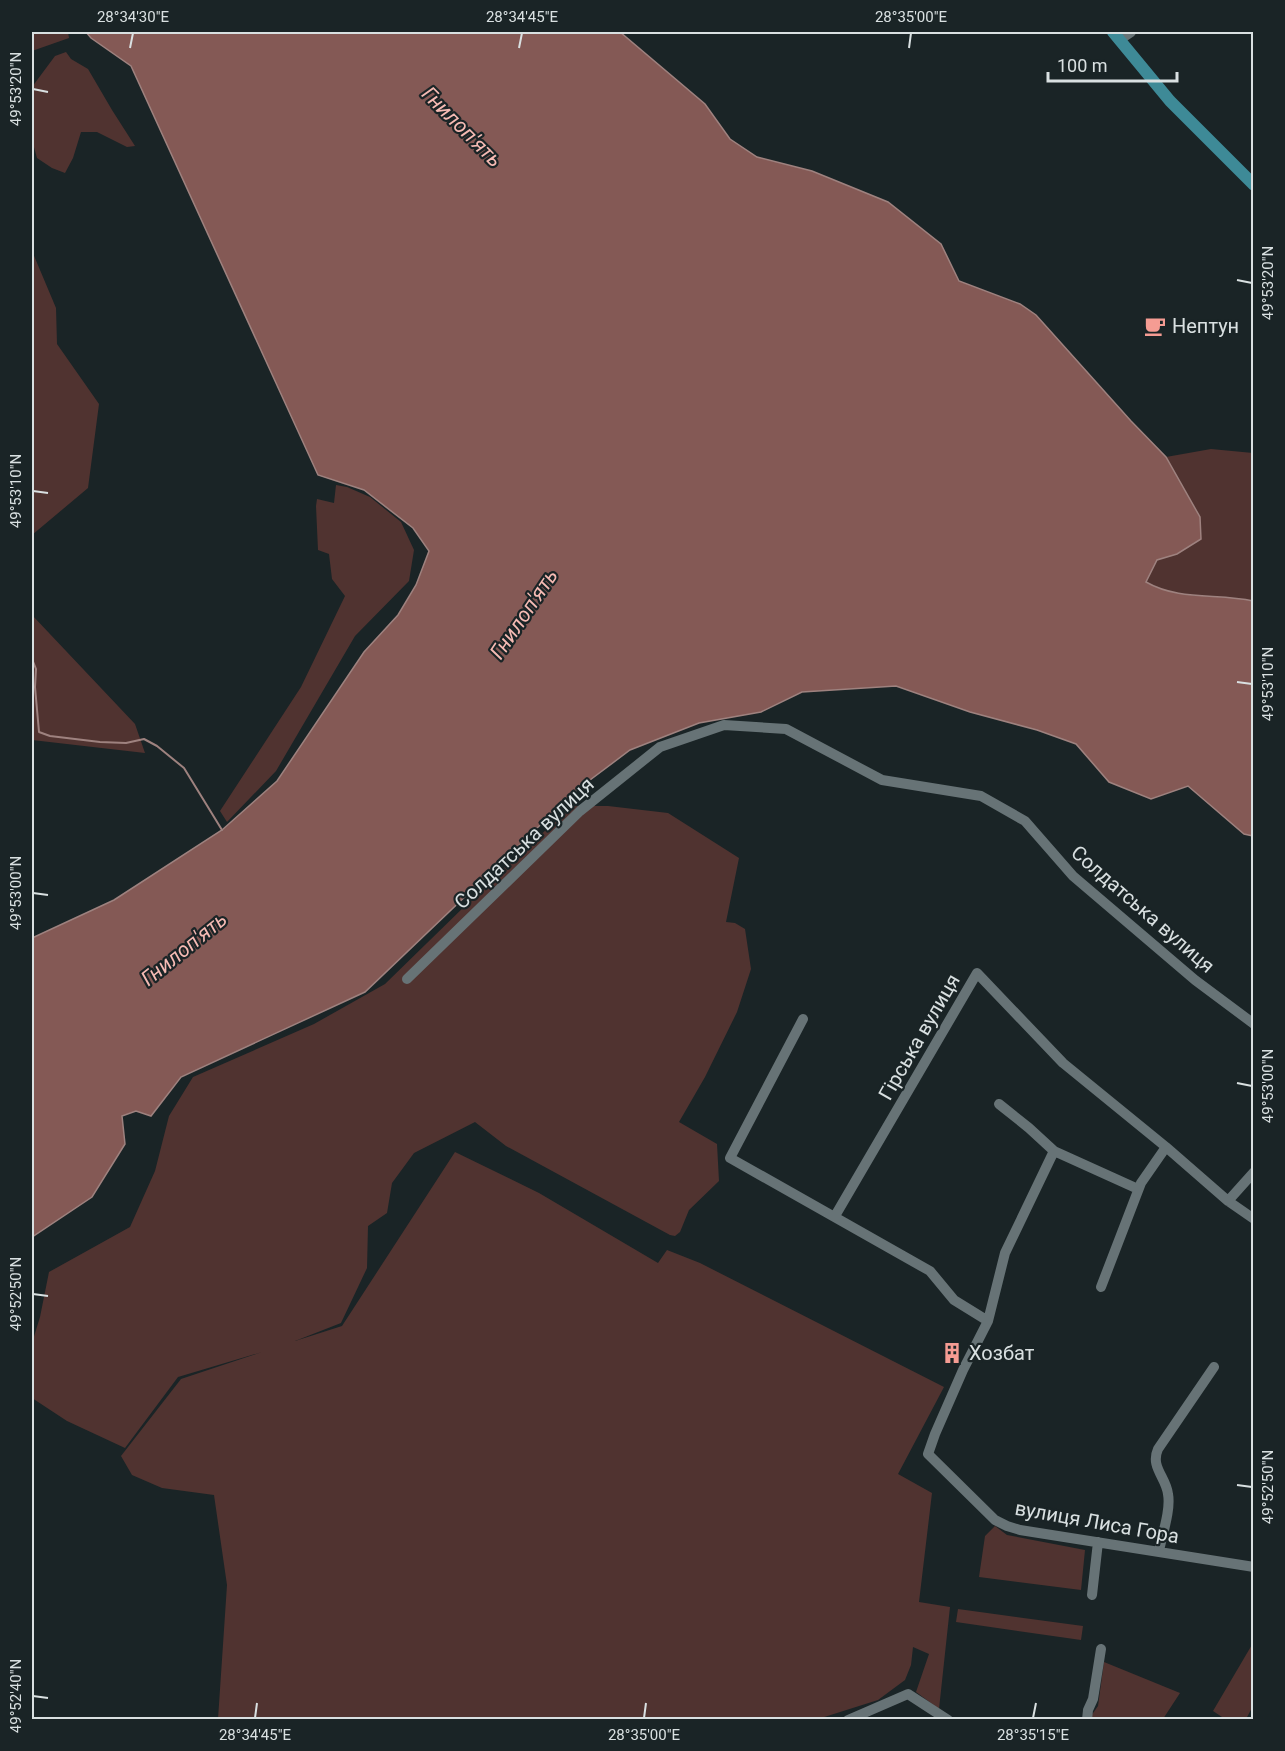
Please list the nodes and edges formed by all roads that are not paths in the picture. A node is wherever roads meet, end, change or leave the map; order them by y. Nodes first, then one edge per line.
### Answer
1 (1131, 32) edge
2 (1116, 36) edge
3 (1254, 185) edge
4 (407, 979) dead end
5 (803, 1019) dead end
6 (1254, 1024) edge
7 (999, 1104) dead end
8 (1166, 1147) junction
9 (1054, 1151) junction
10 (1254, 1172) edge
11 (1138, 1189) junction
12 (1228, 1201) junction
13 (835, 1216) junction
14 (1254, 1219) edge
15 (1101, 1287) dead end
16 (988, 1321) junction
17 (1214, 1367) dead end
18 (1098, 1542) junction
19 (1159, 1551) junction
20 (1254, 1567) edge
21 (1092, 1595) dead end
22 (1101, 1649) dead end
23 (848, 1719) edge
24 (948, 1719) edge
25 (1087, 1719) edge

1 - 2 street
2 - 3 main road
4 - 6 street, Солдатська вулиця
5 - 13 street
7 - 9 street
8 - 11 street
8 - 12 street, Гірська вулиця
8 - 13 street, Гірська вулиця
9 - 11 street
9 - 16 street
10 - 12 street
11 - 15 street
12 - 14 street, Гірська вулиця
13 - 16 street
16 - 18 street, вулиця Лиса Гора
17 - 19 street
18 - 19 street, вулиця Лиса Гора
18 - 21 street
19 - 20 street, вулиця Лиса Гора
22 - 25 street
23 - 24 street

